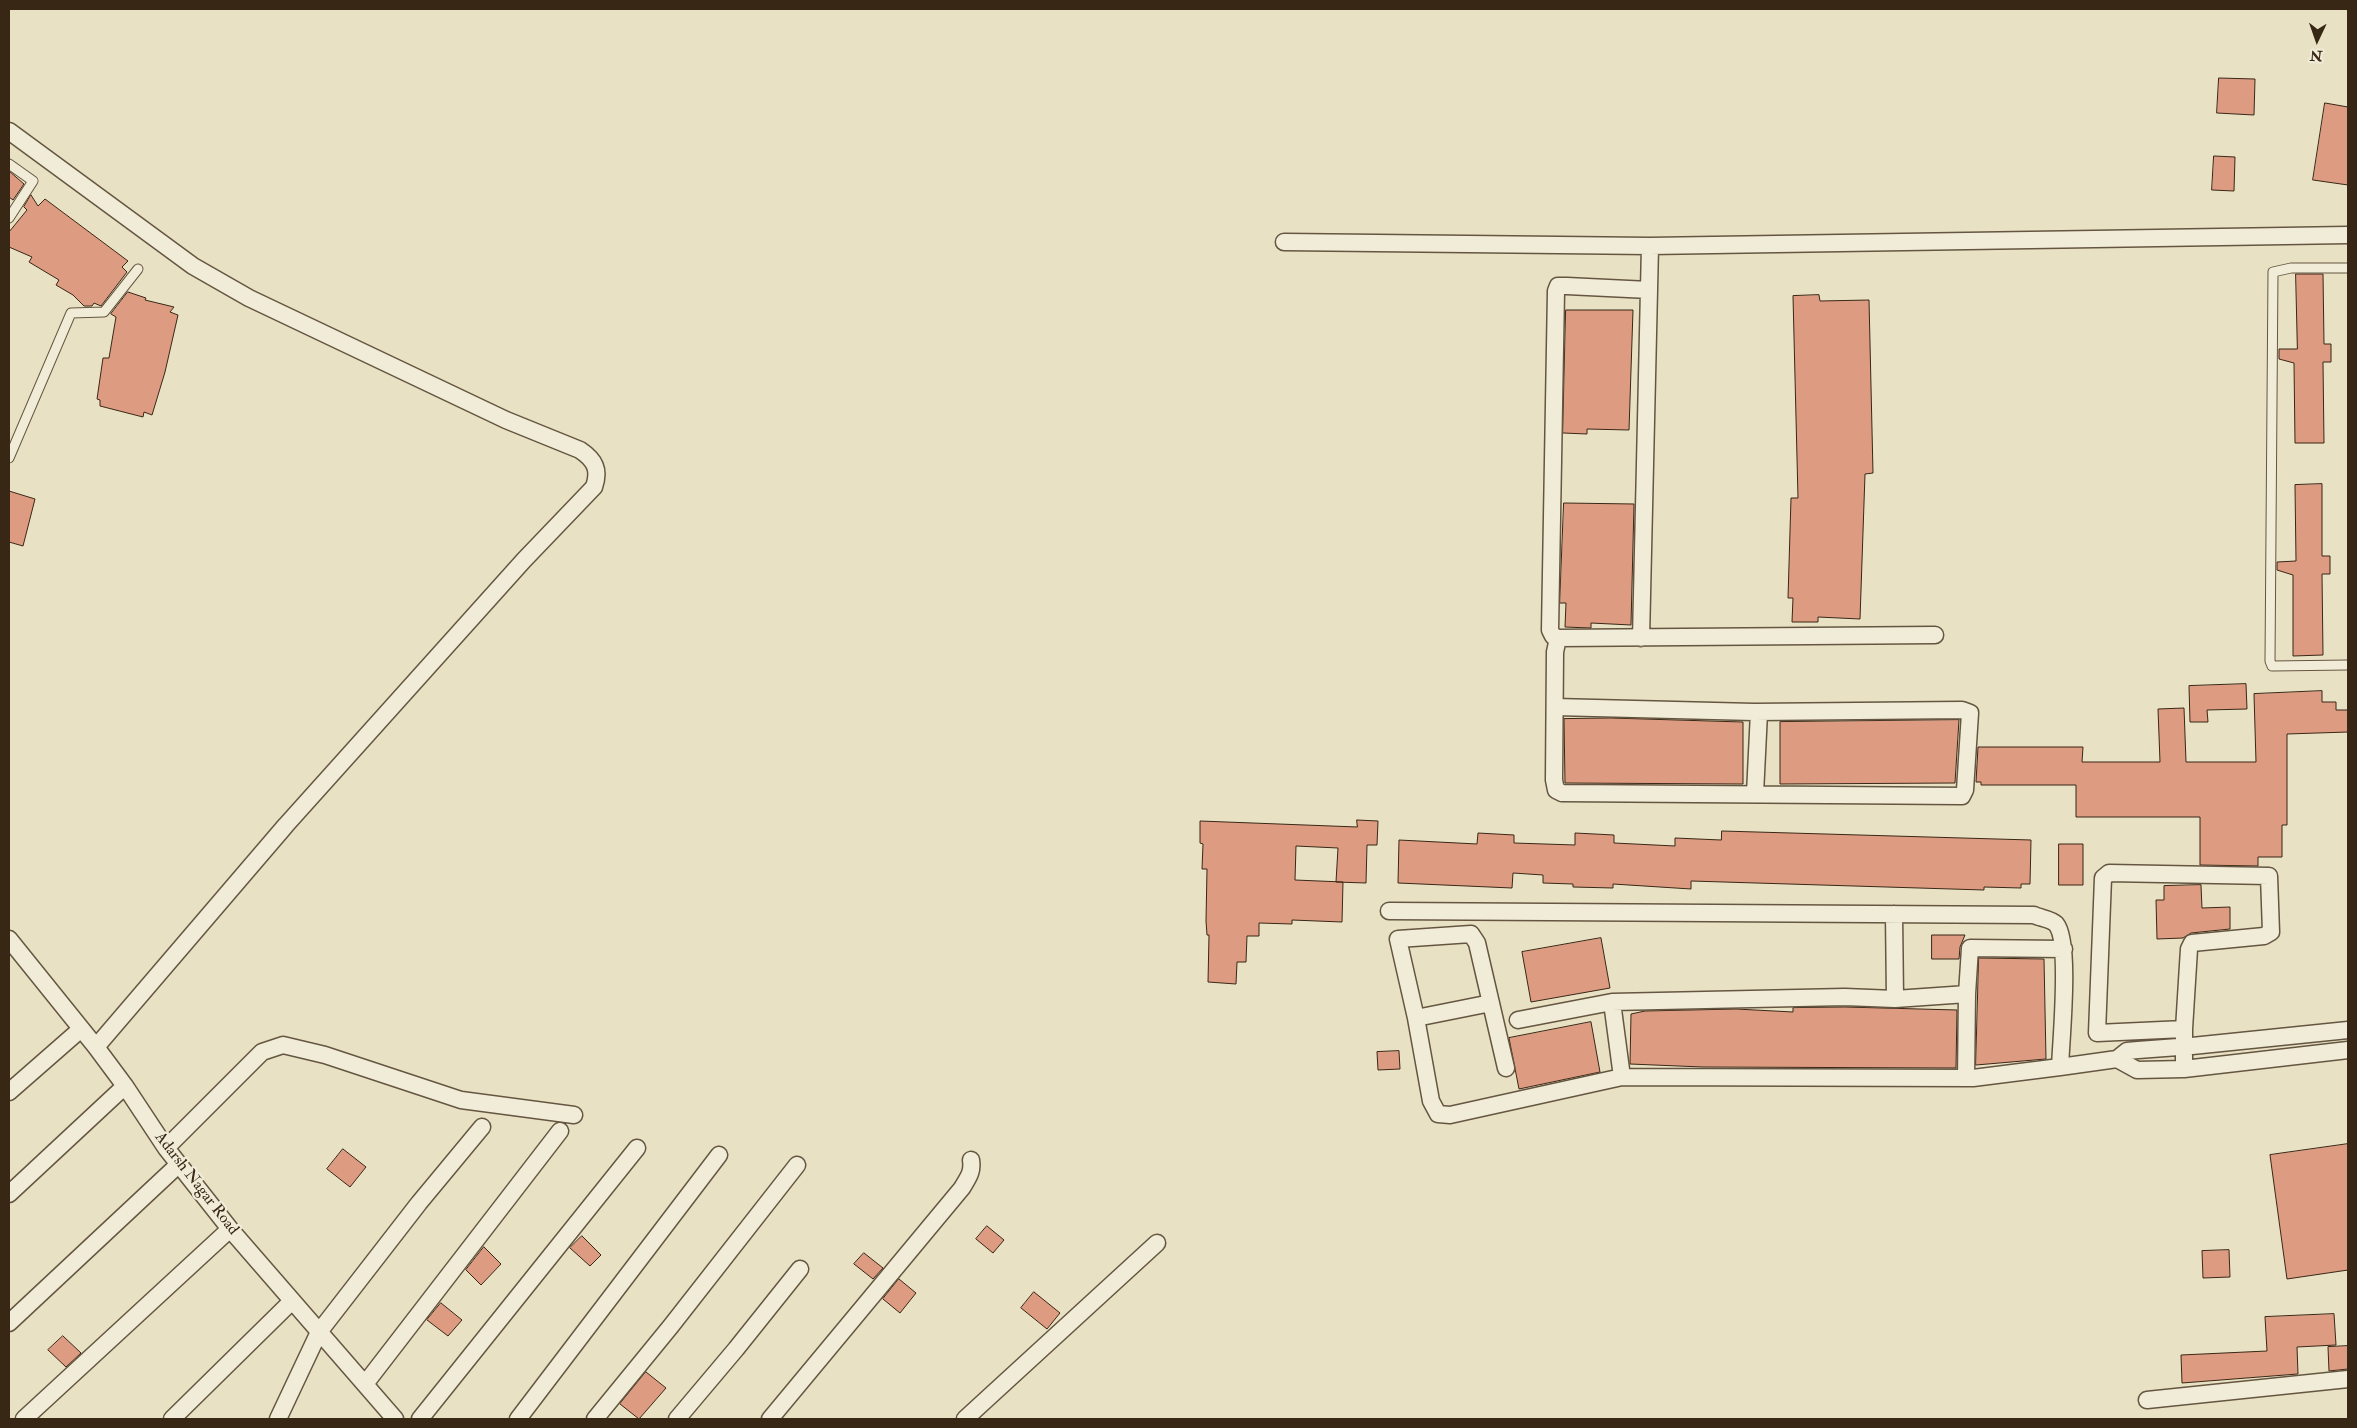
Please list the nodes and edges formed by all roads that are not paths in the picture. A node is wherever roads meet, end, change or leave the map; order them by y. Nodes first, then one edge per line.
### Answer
1 (9, 131) edge
2 (9, 164) edge
3 (9, 218) edge
4 (2348, 236) edge
5 (1284, 242) dead end
6 (1650, 246) junction
7 (138, 268) dead end
8 (2348, 268) edge
9 (1649, 290) junction
10 (9, 458) edge
11 (1935, 635) dead end
12 (1558, 638) junction
13 (1641, 638) junction
14 (2348, 665) edge
15 (1555, 708) junction
16 (1759, 712) junction
17 (1755, 794) junction
18 (1389, 912) dead end
19 (1470, 912) junction
20 (1894, 914) junction
21 (1472, 934) junction
22 (9, 939) edge
23 (2064, 949) junction
24 (1967, 994) junction
25 (1895, 999) junction
26 (1612, 1002) junction
27 (1491, 1003) junction
28 (1416, 1018) junction
29 (1518, 1020) dead end
30 (82, 1029) junction
31 (2184, 1029) junction
32 (2348, 1030) edge
33 (96, 1046) junction
34 (2184, 1047) junction
35 (2348, 1050) edge
36 (2117, 1059) junction
37 (2060, 1067) junction
38 (1506, 1068) dead end
39 (2184, 1069) junction
40 (1622, 1077) junction
41 (1966, 1078) junction
42 (125, 1086) junction
43 (9, 1092) edge
44 (574, 1115) dead end
45 (482, 1127) dead end
46 (560, 1131) dead end
47 (166, 1148) junction
48 (637, 1148) dead end
49 (719, 1155) dead end
50 (971, 1160) dead end
51 (178, 1165) junction
52 (797, 1165) dead end
53 (9, 1194) edge
54 (230, 1229) junction
55 (1157, 1243) dead end
56 (800, 1269) dead end
57 (292, 1301) junction
58 (9, 1322) edge
59 (319, 1332) junction
60 (2348, 1380) edge
61 (365, 1384) junction
62 (2147, 1400) dead end
63 (24, 1419) edge
64 (172, 1419) edge
65 (278, 1419) edge
66 (395, 1419) edge
67 (420, 1419) edge
68 (518, 1419) edge
69 (595, 1419) edge
70 (677, 1419) edge
71 (770, 1419) edge
72 (965, 1419) edge

1 - 33 street
2 - 3 lane
4 - 6 street
5 - 6 street
6 - 9 street
7 - 10 lane
8 - 14 lane
9 - 12 street
9 - 13 street
11 - 13 street
12 - 13 street
12 - 15 street
15 - 16 street
15 - 17 street
16 - 17 street
16 - 17 street
18 - 19 street
19 - 20 street
19 - 21 street
20 - 23 street
20 - 25 street
21 - 27 street
21 - 28 street
22 - 30 street, Adarsh Nagar Road
23 - 24 street
23 - 37 street
24 - 25 street
24 - 41 street
25 - 26 street
26 - 29 street
26 - 40 street
27 - 28 street
27 - 38 street
28 - 40 street
30 - 33 street, Adarsh Nagar Road
30 - 43 street
31 - 31 street
31 - 34 street
32 - 34 street
33 - 42 street, Adarsh Nagar Road
34 - 36 street
34 - 39 street
35 - 39 street
36 - 37 street
36 - 39 street
37 - 41 street
40 - 41 street
42 - 47 street, Adarsh Nagar Road
42 - 53 street
44 - 47 street
45 - 59 street
46 - 61 street
47 - 51 street, Adarsh Nagar Road
48 - 67 street
49 - 68 street
50 - 71 street
51 - 54 street, Adarsh Nagar Road
51 - 58 street
52 - 69 street
54 - 57 street, Adarsh Nagar Road
54 - 63 street
55 - 72 street
56 - 70 street
57 - 59 street, Adarsh Nagar Road
57 - 64 street
59 - 61 street, Adarsh Nagar Road
59 - 65 street
60 - 62 street
61 - 66 street, Adarsh Nagar Road

